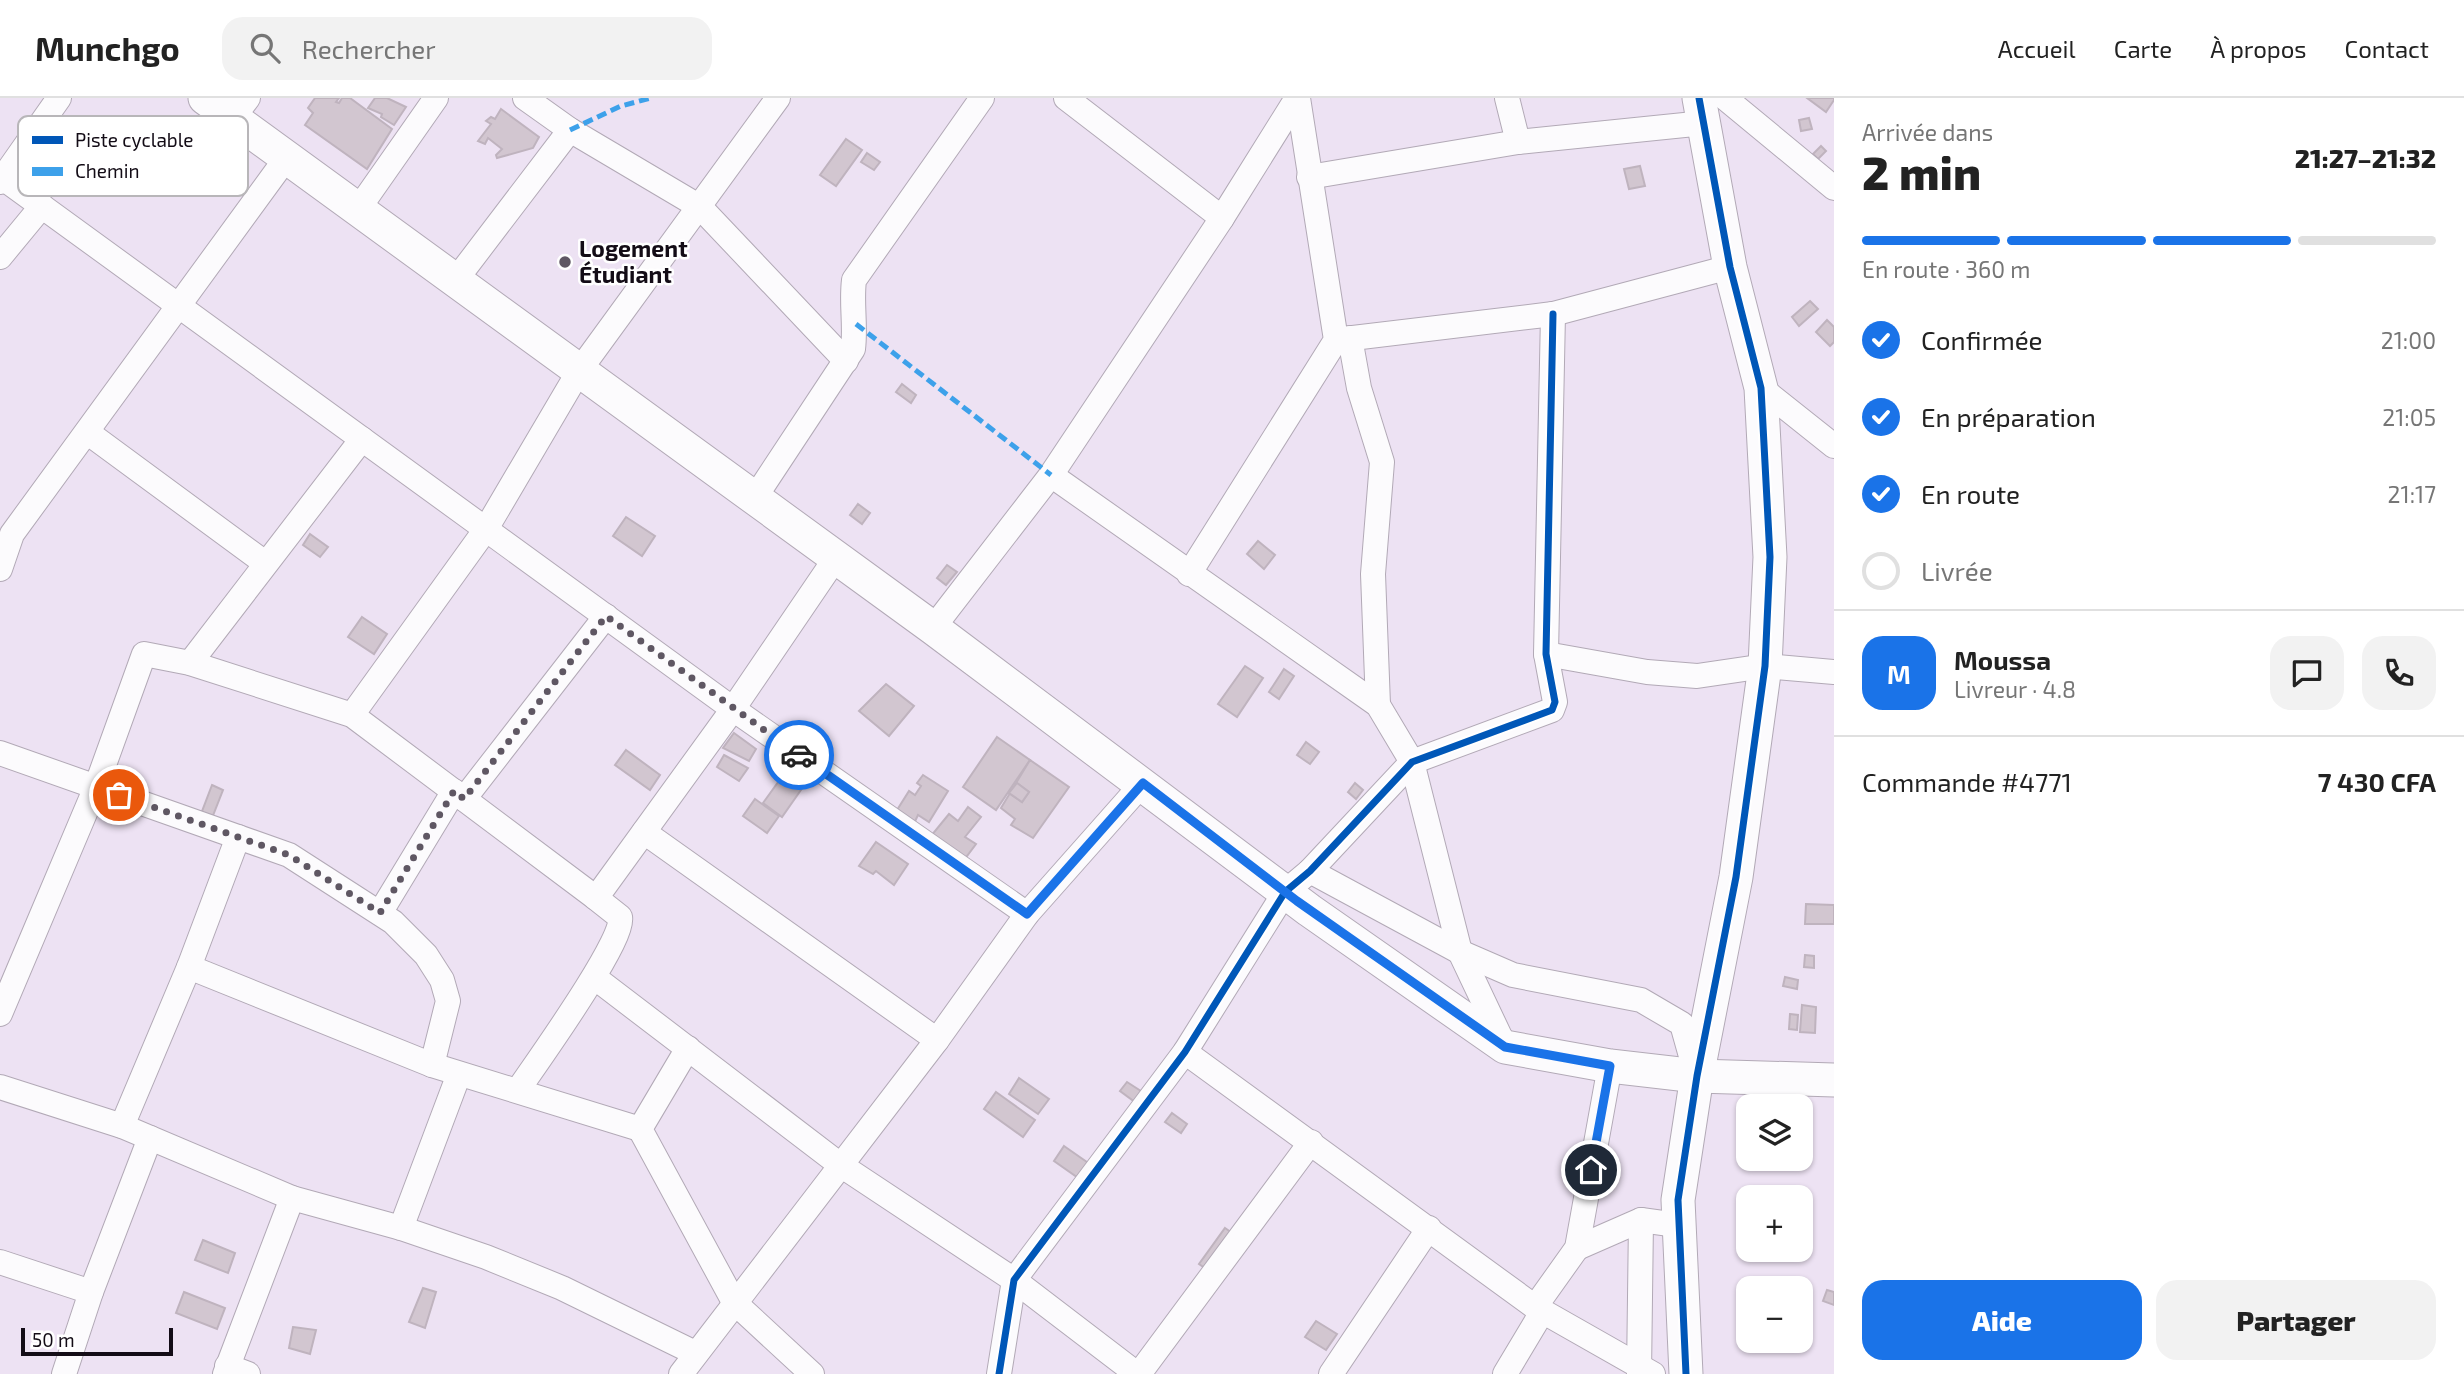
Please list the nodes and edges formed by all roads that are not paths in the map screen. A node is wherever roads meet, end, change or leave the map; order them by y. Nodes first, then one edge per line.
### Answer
1 (59, 98) edge
2 (205, 98) edge
3 (436, 98) edge
4 (524, 98) edge
5 (778, 98) edge
6 (982, 98) edge
7 (1066, 98) edge
8 (1297, 98) edge
9 (1507, 98) edge
10 (1709, 106) edge
11 (240, 108) edge
12 (46, 116) edge
13 (248, 116) edge
14 (570, 131) junction
15 (1518, 142) junction
16 (18, 156) edge
17 (287, 157) junction
18 (1309, 177) junction
19 (1, 180) edge
20 (1833, 186) edge
21 (18, 191) edge
22 (26, 196) edge
23 (42, 206) junction
24 (700, 207) junction
25 (359, 208) junction
26 (1222, 218) junction
27 (0, 257) edge
28 (1730, 267) junction
29 (455, 281) junction
30 (179, 306) junction
31 (1553, 314) junction
32 (1343, 339) junction
33 (846, 361) junction
34 (579, 371) junction
35 (1761, 388) junction
36 (87, 432) junction
37 (362, 439) junction
38 (1834, 446) edge
39 (1051, 475) junction
40 (754, 499) junction
41 (6, 530) edge
42 (486, 530) junction
43 (835, 559) junction
44 (265, 563) junction
45 (0, 569) edge
46 (1189, 574) junction
47 (606, 616) junction
48 (933, 628) junction
49 (1546, 654) junction
50 (190, 663) junction
51 (1765, 666) junction
52 (1834, 672) edge
53 (1378, 705) junction
54 (733, 709) junction
55 (352, 715) junction
56 (0, 753) edge
57 (1412, 762) junction
58 (1143, 783) junction
59 (96, 787) junction
60 (459, 795) junction
61 (644, 832) junction
62 (238, 837) junction
63 (1310, 871) junction
64 (1285, 892) junction
65 (596, 898) junction
66 (380, 913) junction
67 (1027, 914) junction
68 (1460, 952) junction
69 (189, 967) junction
70 (594, 977) junction
71 (0, 1014) edge
72 (937, 1040) junction
73 (1505, 1047) junction
74 (688, 1048) junction
75 (1185, 1052) junction
76 (432, 1065) junction
77 (1610, 1066) junction
78 (459, 1074) junction
79 (1697, 1076) junction
80 (1834, 1080) edge
81 (0, 1087) edge
82 (518, 1090) junction
83 (122, 1126) junction
84 (640, 1129) junction
85 (150, 1138) junction
86 (1311, 1142) junction
87 (839, 1164) junction
88 (292, 1198) junction
89 (1641, 1220) junction
90 (1677, 1225) junction
91 (401, 1228) junction
92 (1429, 1228) junction
93 (1577, 1248) junction
94 (0, 1262) edge
95 (1014, 1280) junction
96 (91, 1292) junction
97 (734, 1302) junction
98 (1538, 1310) junction
99 (695, 1353) junction
100 (234, 1371) edge
101 (1644, 1371) edge
102 (64, 1374) edge
103 (681, 1374) edge
104 (812, 1374) edge
105 (999, 1374) edge
106 (1138, 1374) edge
107 (1331, 1374) edge
108 (1505, 1374) edge
109 (1686, 1374) edge

1 - 12 street
2 - 11 main road
3 - 25 street
4 - 14 street
5 - 24 street
6 - 33 street
7 - 26 street
8 - 18 street
8 - 26 street
9 - 15 street
10 - 15 street
10 - 20 street
10 - 28 main road
13 - 17 main road
14 - 24 street
14 - 29 street
15 - 18 street
16 - 19 street
17 - 25 main road
17 - 30 street
18 - 32 street
19 - 21 street
22 - 23 street
23 - 27 street
23 - 30 street
24 - 33 street
24 - 34 street
25 - 29 main road
26 - 39 street
28 - 31 street
28 - 35 main road
29 - 34 main road
30 - 36 street
30 - 37 street
31 - 32 street
31 - 49 street
32 - 46 street
32 - 53 street
33 - 40 street
34 - 40 main road
34 - 42 street
35 - 38 street
35 - 51 main road
36 - 41 street
36 - 44 street
37 - 42 street
37 - 44 street
39 - 46 street
39 - 48 street
40 - 43 main road
41 - 45 street
42 - 47 street
42 - 55 street
43 - 48 main road
43 - 54 street
44 - 50 street
46 - 53 street
47 - 54 street
47 - 60 street
48 - 58 main road
49 - 51 street
49 - 57 street
50 - 55 street
50 - 59 street
51 - 52 street
51 - 79 main road
53 - 57 street
54 - 61 street
54 - 67 street
55 - 60 street
56 - 59 street
57 - 63 street
57 - 68 street
58 - 64 main road
58 - 67 street
59 - 62 street
59 - 71 street
60 - 65 street
60 - 66 street
61 - 65 street
61 - 72 street
62 - 66 street
62 - 69 street
63 - 64 street
63 - 68 street
64 - 73 main road
64 - 75 street
65 - 70 street
66 - 76 street
67 - 72 street
68 - 73 street
68 - 79 street
69 - 76 street
69 - 83 street
70 - 74 street
70 - 82 street
72 - 87 street
73 - 77 main road
74 - 84 street
74 - 87 street
75 - 86 street
75 - 95 street
76 - 78 street
77 - 79 main road
77 - 93 street
78 - 82 street
78 - 91 street
79 - 80 main road
79 - 90 main road
81 - 83 street
82 - 84 street
83 - 85 street
84 - 97 street
85 - 88 street
85 - 96 street
86 - 92 street
86 - 106 street
87 - 95 street
87 - 97 street
88 - 91 street
88 - 100 street
89 - 90 street
89 - 93 street
89 - 101 street
90 - 109 main road
91 - 99 street
92 - 98 street
92 - 107 street
93 - 98 street
94 - 96 street
95 - 105 street
95 - 106 street
96 - 102 street
97 - 99 street
97 - 104 street
98 - 101 street
98 - 108 street
99 - 103 street

